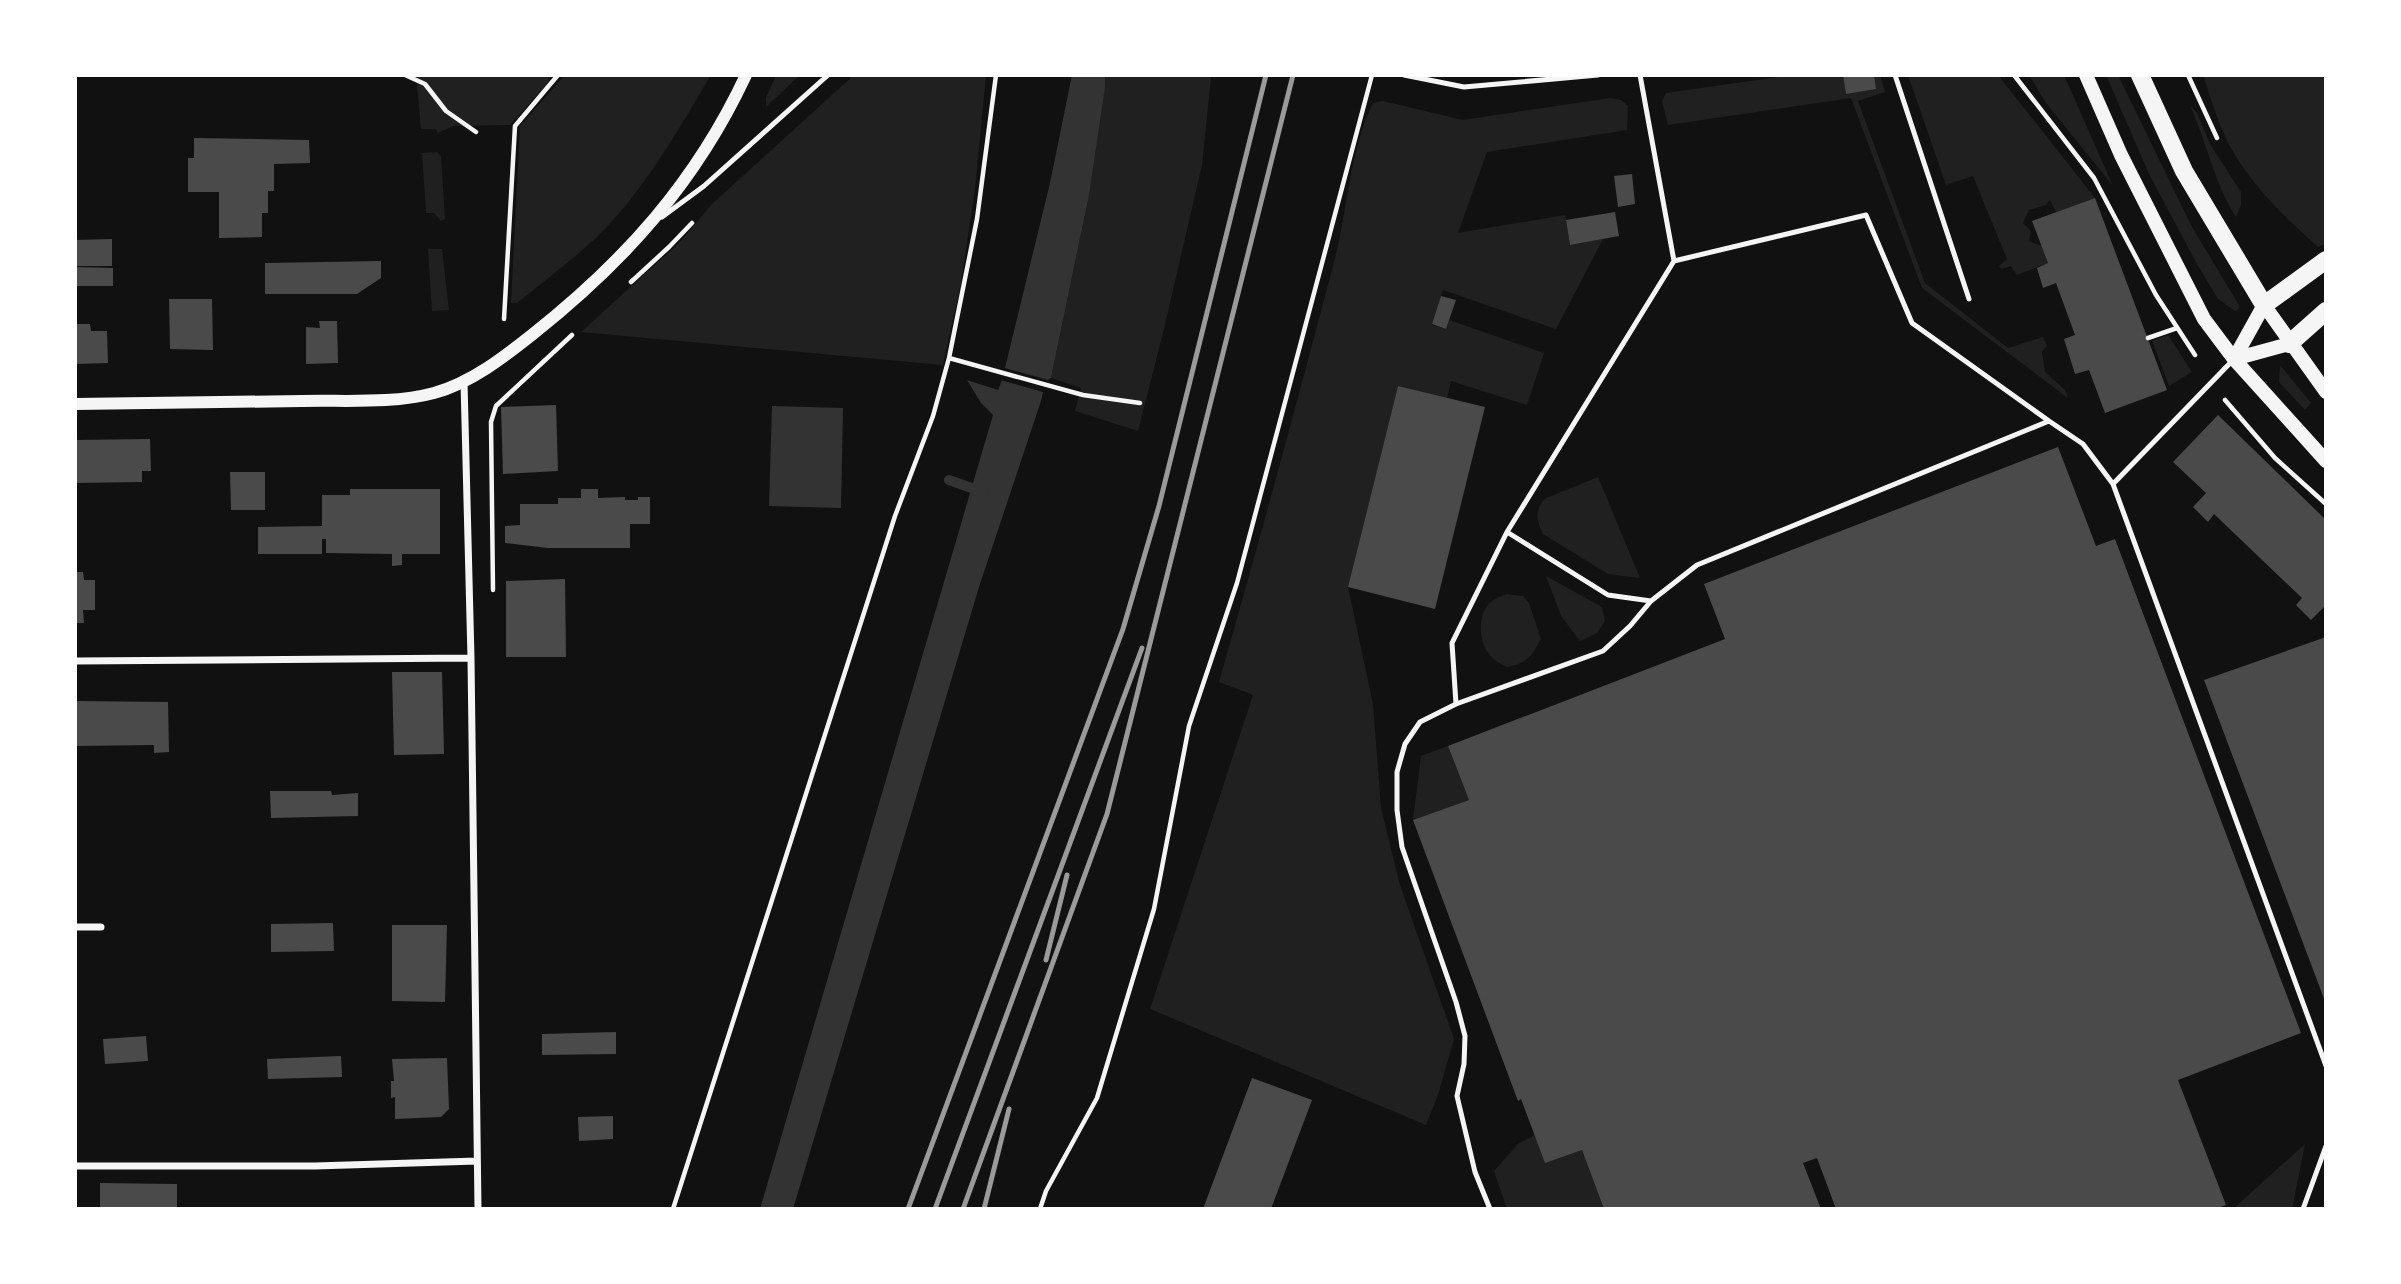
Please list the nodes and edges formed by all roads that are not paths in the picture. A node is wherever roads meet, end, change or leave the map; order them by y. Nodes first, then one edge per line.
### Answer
1 (746, 75) edge
2 (828, 75) edge
3 (1405, 75) edge
4 (1598, 75) edge
5 (1640, 75) edge
6 (1895, 75) edge
7 (2086, 75) edge
8 (2140, 75) edge
9 (648, 227) junction
10 (2326, 260) edge
11 (1674, 261) junction
12 (1969, 299) dead end
13 (2264, 305) junction
14 (2326, 311) edge
15 (2289, 344) junction
16 (2234, 359) junction
17 (464, 381) junction
18 (2326, 392) edge
19 (75, 404) edge
20 (2049, 421) junction
21 (2326, 461) edge
22 (2113, 484) junction
23 (1507, 532) junction
24 (1651, 601) junction
25 (471, 658) junction
26 (75, 661) edge
27 (1456, 704) junction
28 (75, 927) edge
29 (101, 927) dead end
30 (2326, 1066) edge
31 (2326, 1146) edge
32 (477, 1161) junction
33 (75, 1166) edge
34 (478, 1209) edge
35 (1490, 1209) edge
36 (2302, 1209) edge

1 - 9 street
2 - 9 lane
3 - 4 lane
5 - 11 lane
6 - 12 lane
7 - 16 main road
8 - 13 main road
9 - 17 street
10 - 13 main road
11 - 20 lane
11 - 23 lane
13 - 15 main road
13 - 16 main road
14 - 15 main road
15 - 16 main road
15 - 18 main road
16 - 21 main road
16 - 22 lane
17 - 19 street
17 - 25 street
20 - 22 lane
20 - 24 lane
22 - 30 lane
23 - 24 lane
23 - 27 lane
24 - 27 lane
25 - 26 street
25 - 32 street
27 - 35 lane
28 - 29 street
31 - 36 lane
32 - 33 street
32 - 34 street

